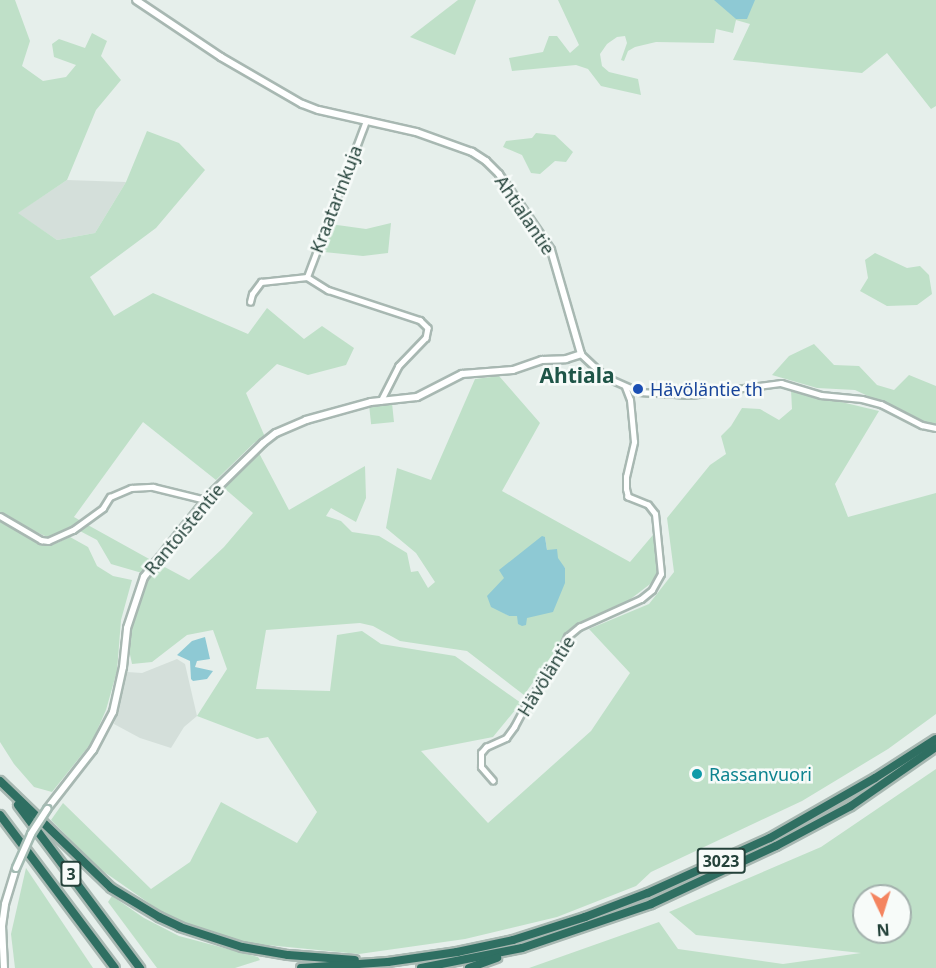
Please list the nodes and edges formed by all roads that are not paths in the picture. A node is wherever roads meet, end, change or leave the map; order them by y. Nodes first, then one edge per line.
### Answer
1 (136, 0) edge
2 (366, 121) junction
3 (308, 277) junction
4 (250, 302) dead end
5 (581, 354) junction
6 (625, 387) junction
7 (639, 392) junction
8 (630, 400) junction
9 (381, 401) junction
10 (936, 428) edge
11 (206, 500) junction
12 (0, 516) edge
13 (936, 739) edge
14 (936, 747) edge
15 (0, 781) edge
16 (492, 781) dead end
17 (0, 815) edge
18 (92, 936) junction
19 (522, 948) junction
20 (388, 962) junction
21 (4, 968) edge
22 (110, 968) edge
23 (115, 968) edge
24 (140, 968) edge
25 (301, 968) edge
26 (421, 968) edge
27 (469, 968) edge

1 - 2 street, Ahtialantie
2 - 3 street, Kraatarinkuja
2 - 5 street, Ahtialantie
3 - 4 street, Kraatarinkuja
3 - 9 street, Kraatarinkuja
5 - 6 street
5 - 9 street, Rantoistentie
6 - 7 street
6 - 8 street, Hävöläntie
7 - 8 street
7 - 10 street
8 - 16 street, Hävöläntie
9 - 11 street, Rantoistentie
11 - 12 street
11 - 21 street, Rantoistentie, bridge
13 - 20 highway, 3023
14 - 19 highway, 3023
15 - 20 highway
15 - 24 highway, 3
17 - 18 highway, 3
18 - 22 highway
18 - 23 highway, 3
19 - 26 highway, 3023
19 - 27 highway
20 - 25 highway, 3023

